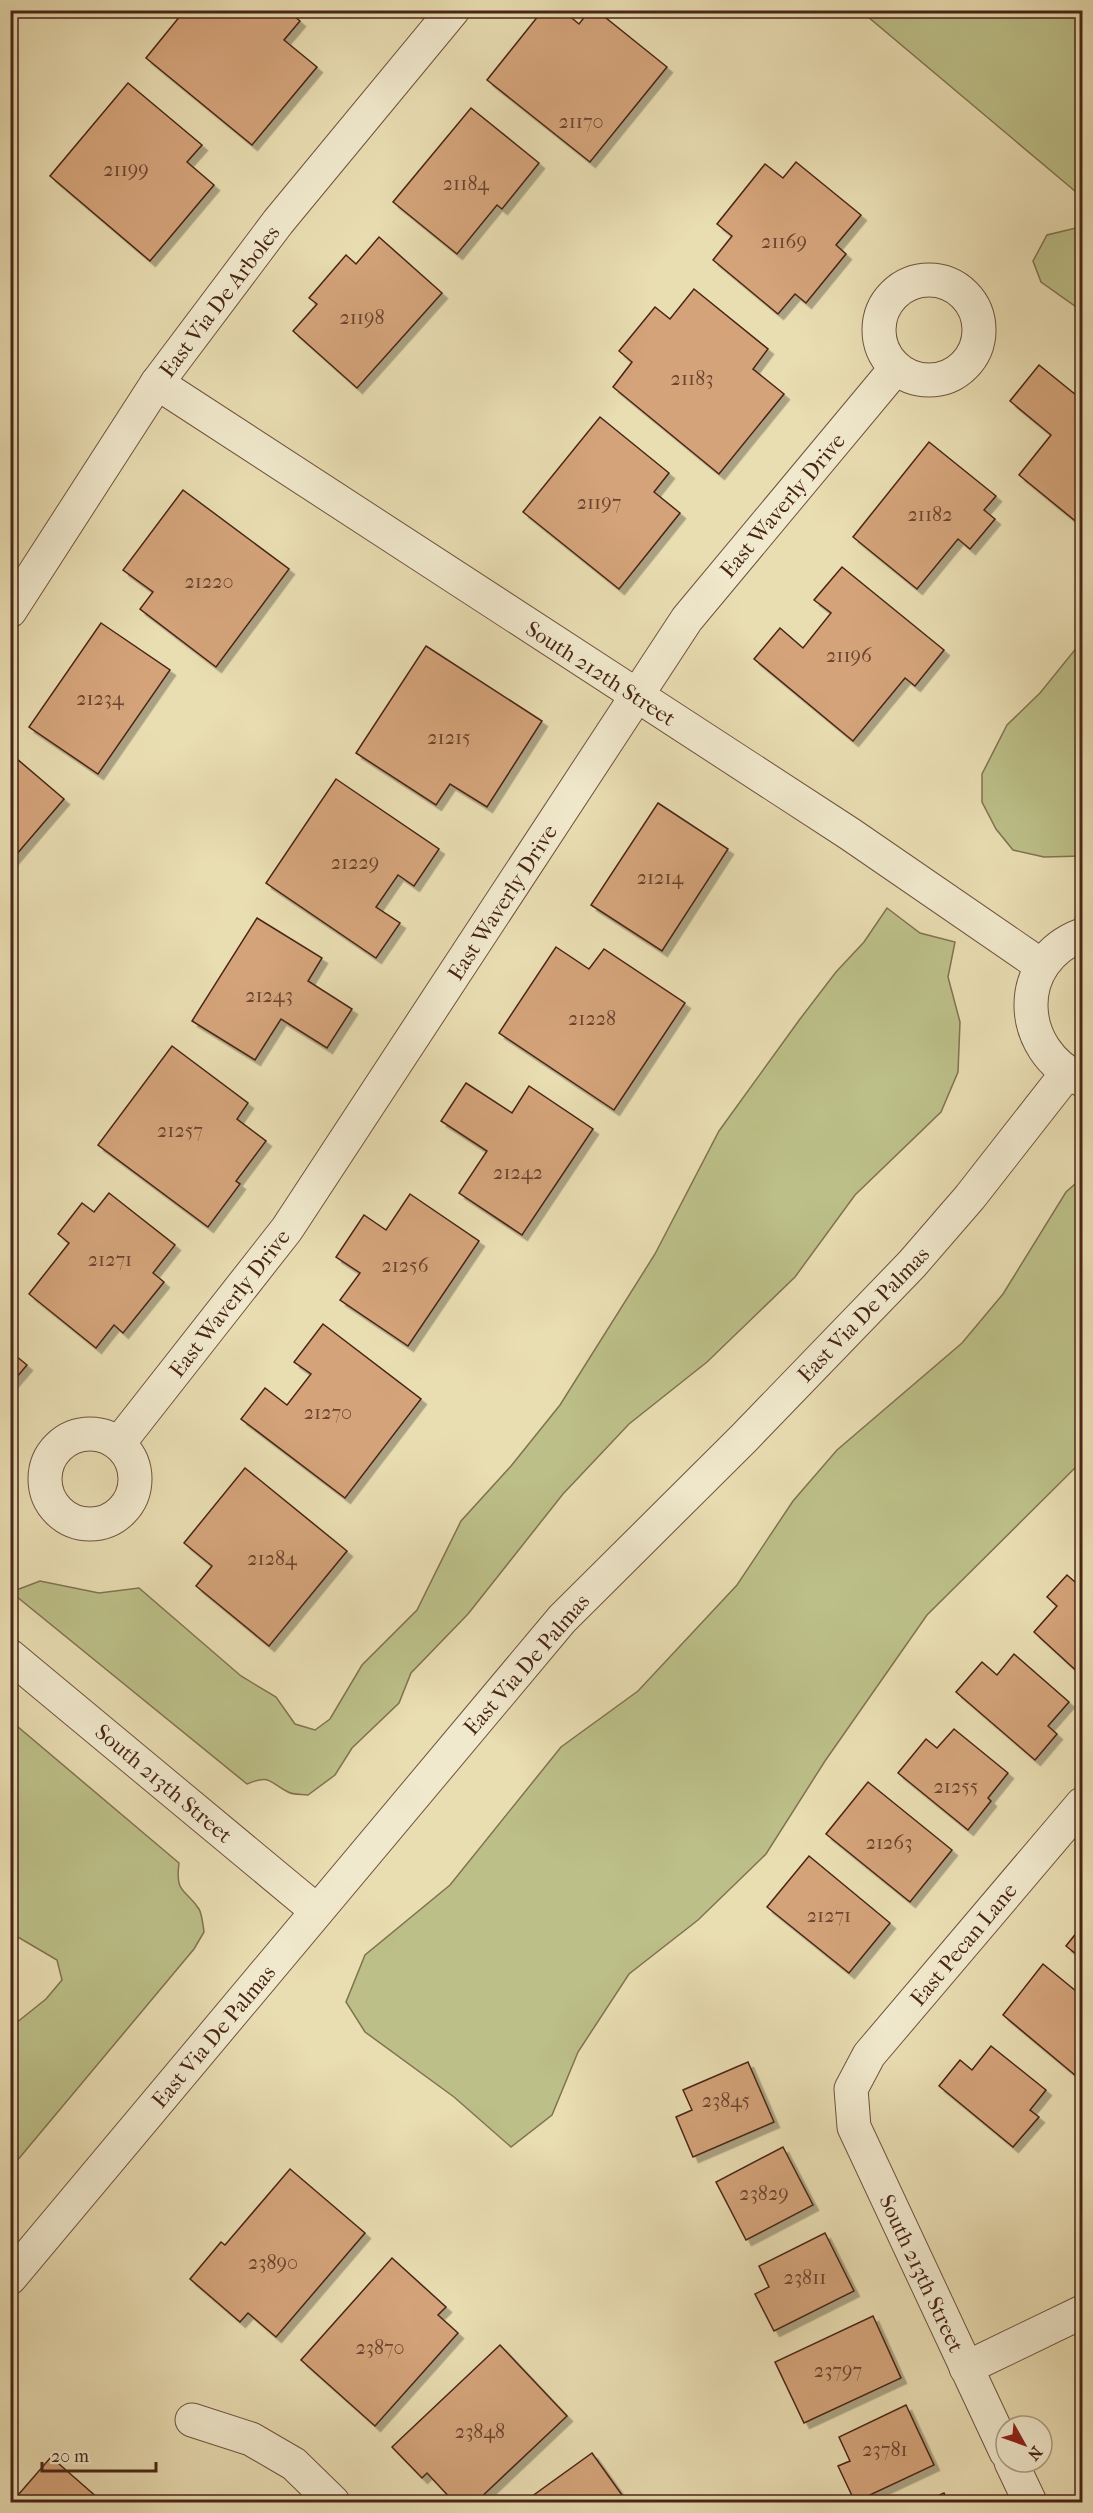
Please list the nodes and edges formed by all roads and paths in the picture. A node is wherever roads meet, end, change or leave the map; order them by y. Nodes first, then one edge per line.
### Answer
1 (453, 10) edge
2 (896, 368) dead end
3 (157, 383) junction
4 (10, 611) edge
5 (635, 695) junction
6 (1083, 935) edge
7 (1042, 966) junction
8 (1075, 1077) edge
9 (119, 1443) dead end
10 (10, 1656) edge
11 (1083, 1804) edge
12 (317, 1911) junction
13 (851, 2089) joint
14 (10, 2278) edge
15 (1083, 2312) edge
16 (966, 2368) junction
17 (192, 2420) dead end
18 (994, 2427) edge
19 (1017, 2474) edge
20 (333, 2502) edge
21 (1030, 2502) edge

1 - 3 street, East Via De Arboles
2 - 5 street, East Waverly Drive
3 - 4 street, East Via De Arboles
3 - 5 street, South 212th Street
5 - 7 street, South 212th Street
5 - 9 street, East Waverly Drive
6 - 7 street, East Via De Palmas
7 - 8 street, East Via De Palmas
8 - 12 street, East Via De Palmas
10 - 12 street, South 213th Street
11 - 13 street, East Pecan Lane
12 - 14 street, East Via De Palmas
13 - 16 street, South 213th Street
15 - 16 street
16 - 18 street, South 213th Street
17 - 20 street
19 - 21 street

